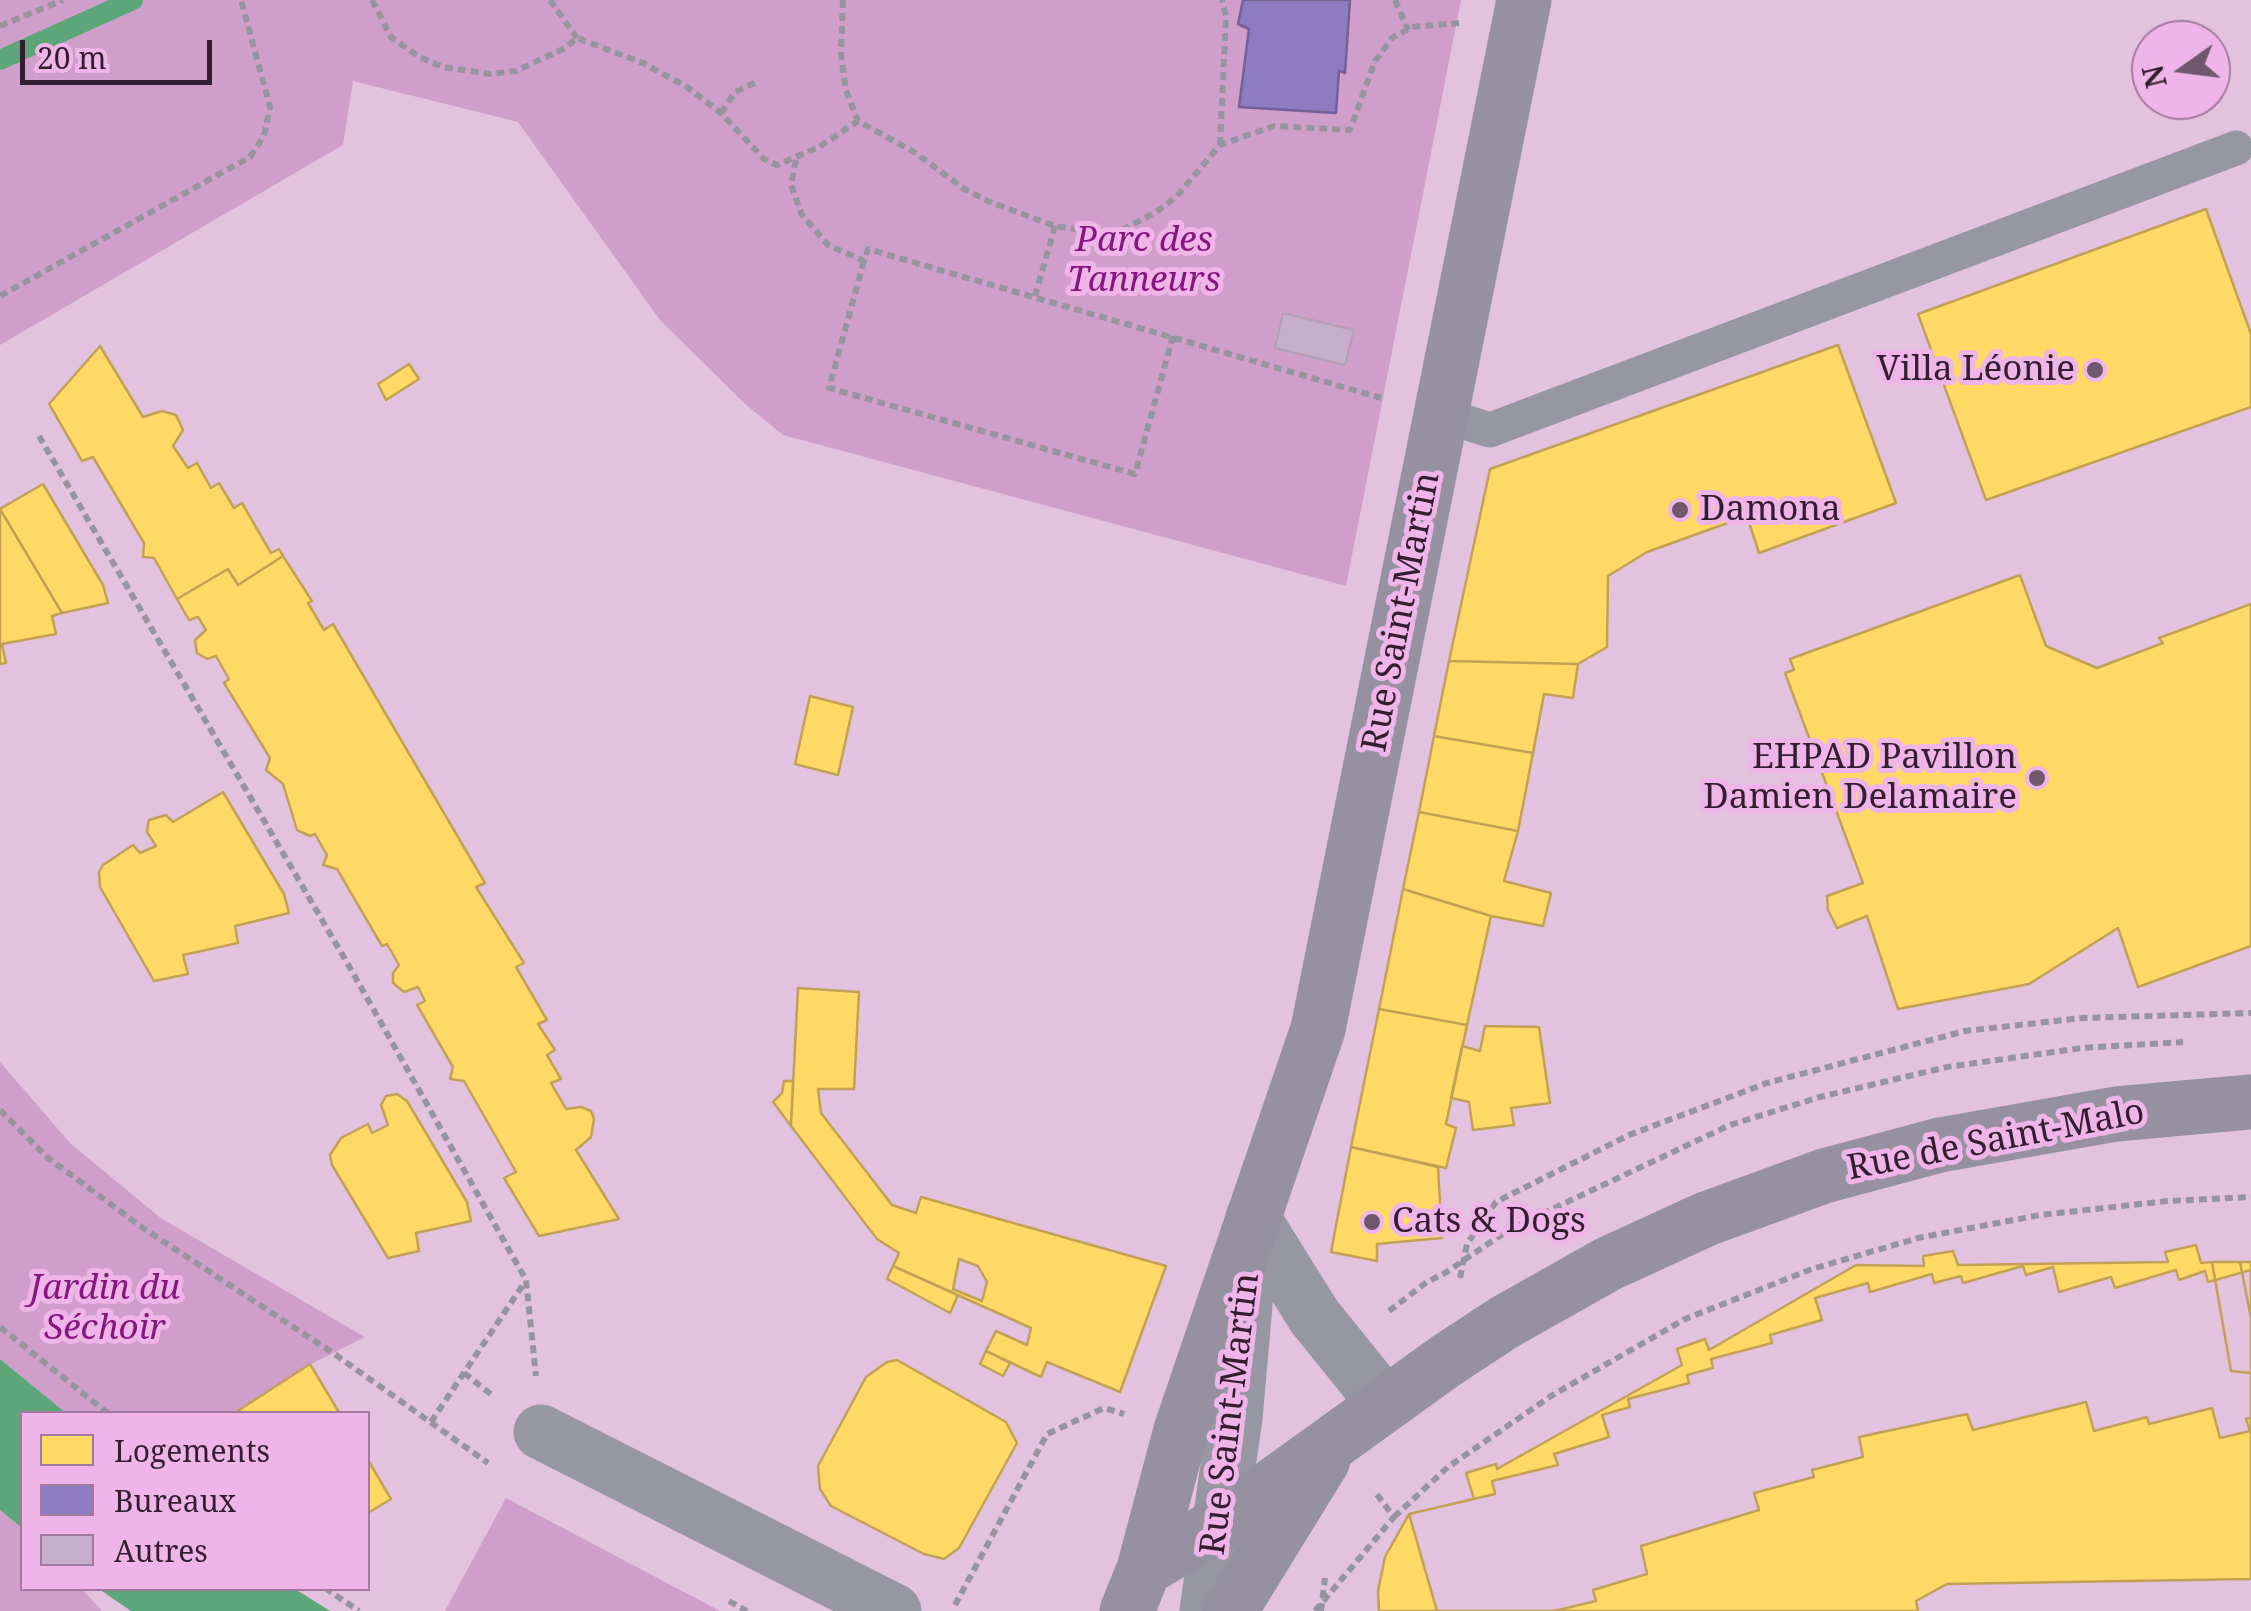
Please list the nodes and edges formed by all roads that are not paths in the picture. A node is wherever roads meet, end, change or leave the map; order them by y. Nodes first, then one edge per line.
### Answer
1 (1520, 19) edge
2 (2236, 148) dead end
3 (1442, 416) junction
4 (2251, 1102) edge
5 (1253, 1218) junction
6 (1385, 1404) junction
7 (541, 1432) road end
8 (1334, 1441) junction
9 (1221, 1524) junction
10 (1136, 1590) edge
11 (894, 1611) edge
12 (1207, 1611) edge
13 (1230, 1611) edge

1 - 3 main road, Rue Saint-Martin
2 - 3 lane
3 - 5 main road, Rue Saint-Martin
4 - 6 main road, Rue de Saint-Malo
5 - 6 street
5 - 9 street, Rue Saint-Martin
5 - 10 main road, Rue Saint-Martin
6 - 8 main road, Rue de Saint-Malo
7 - 11 street
8 - 9 main road, Rue de Saint-Malo
8 - 13 main road, Rue de Saint-Malo
9 - 10 main road, Rue de Saint-Malo
9 - 12 street, Rue Saint-Martin

